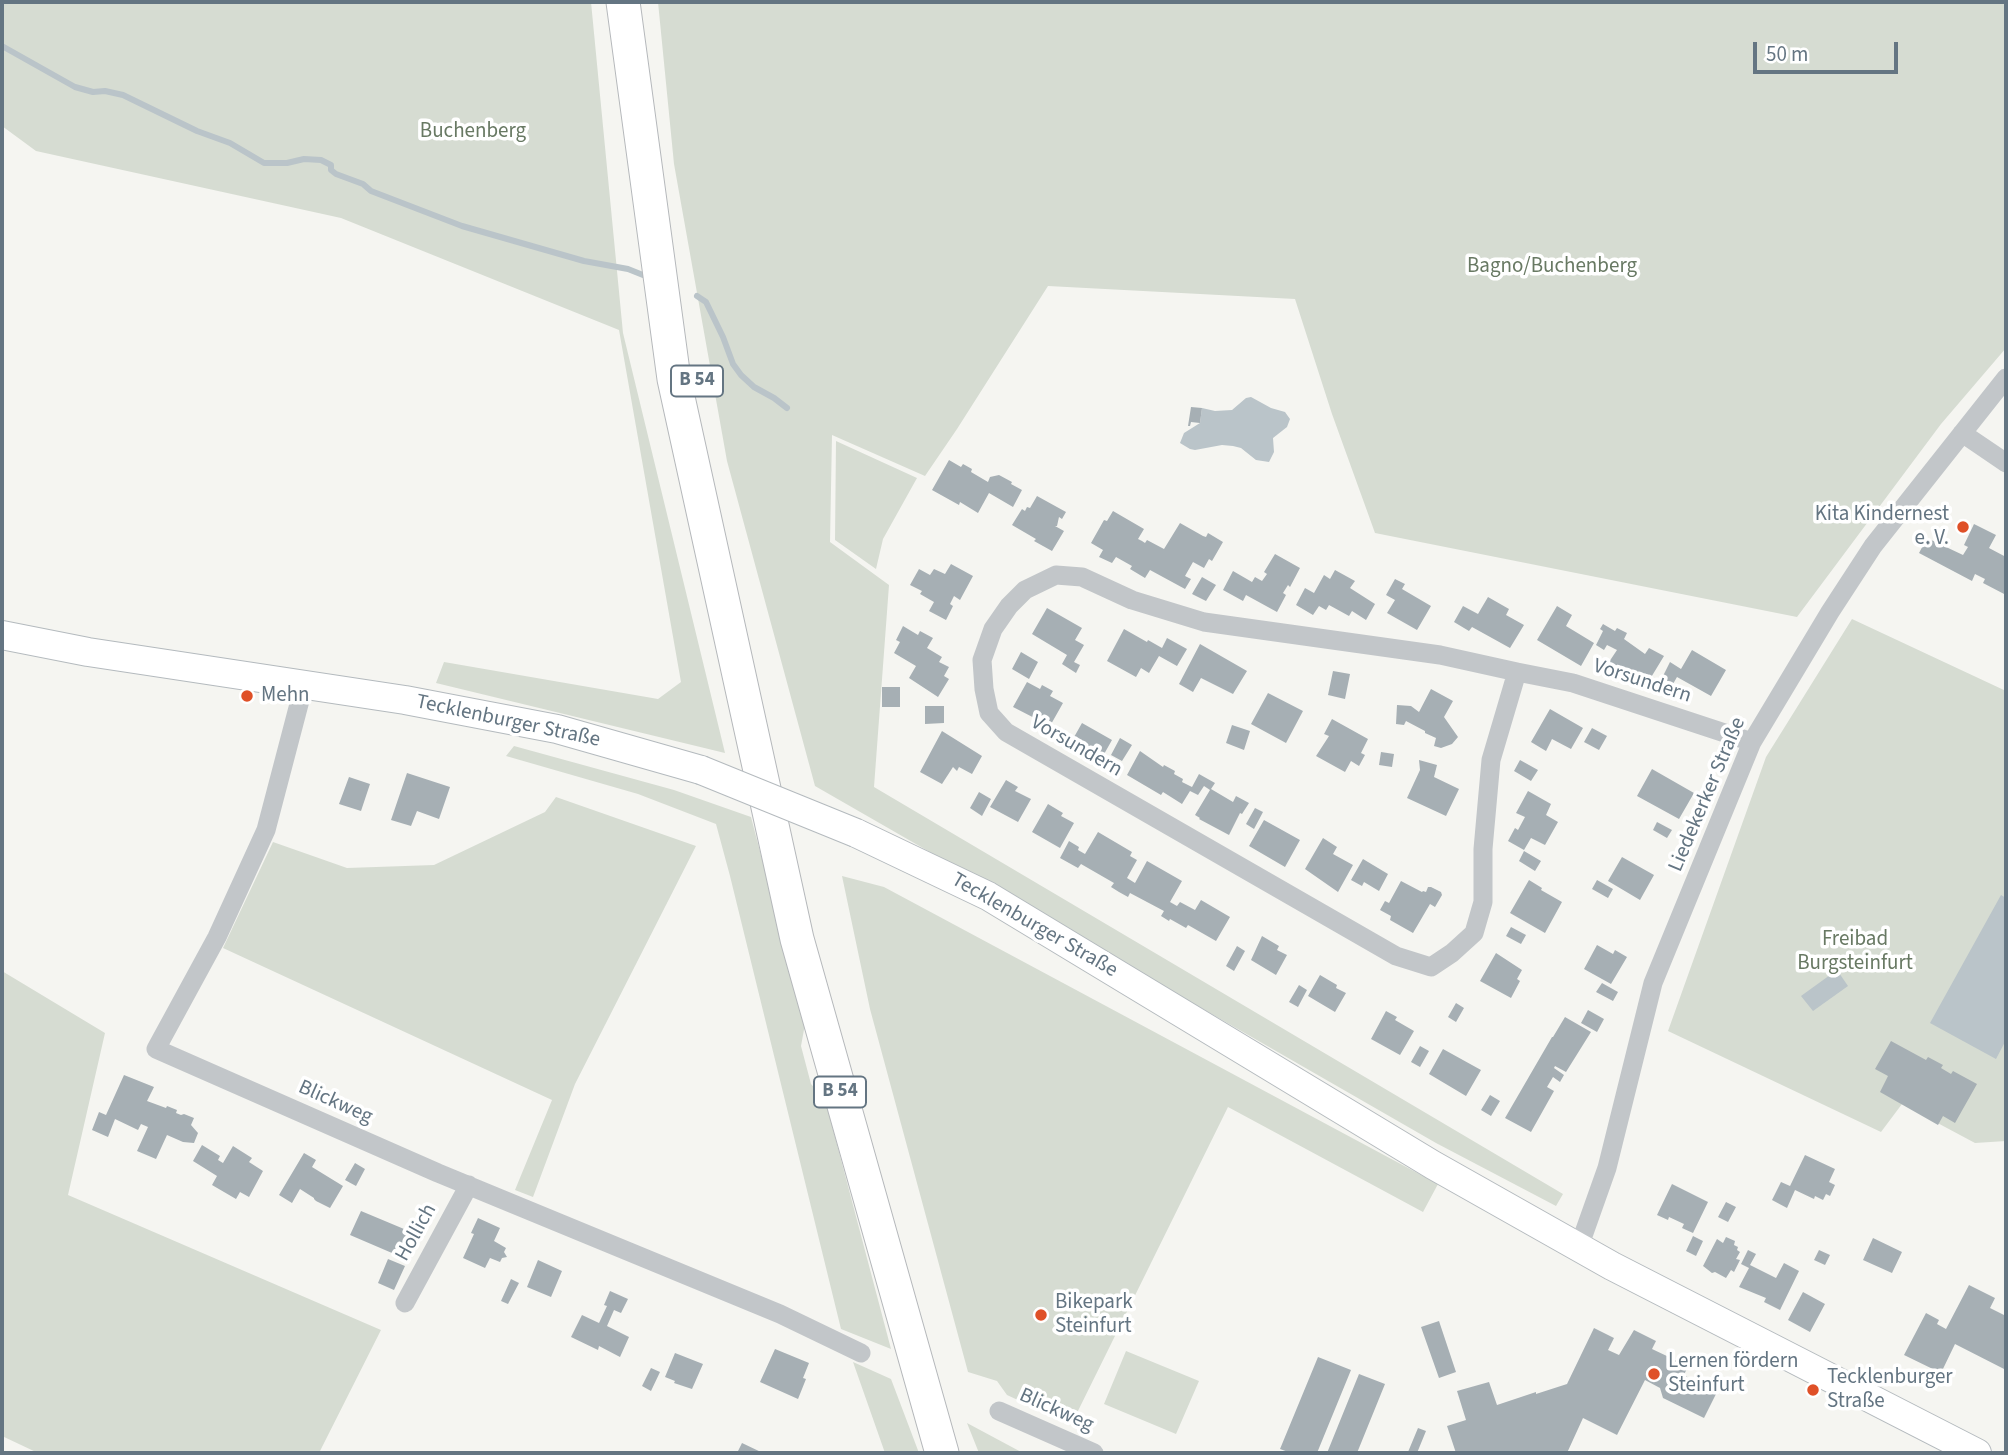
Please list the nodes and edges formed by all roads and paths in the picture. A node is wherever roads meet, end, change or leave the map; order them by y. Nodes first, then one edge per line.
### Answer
1 (623, 2) edge
2 (644, 2) edge
3 (2006, 378) edge
4 (1962, 433) junction
5 (2006, 463) edge
6 (2, 635) edge
7 (1517, 671) junction
8 (304, 685) junction
9 (1752, 742) junction
10 (469, 1185) junction
11 (1579, 1247) junction
12 (405, 1303) dead end
13 (861, 1353) dead end
14 (999, 1411) dead end
15 (942, 1453) edge
16 (959, 1453) edge
17 (1094, 1453) edge
18 (1977, 1453) edge

1 - 15 highway, B 54
2 - 16 highway, B 54
3 - 4 street, Liedekerker Straße
4 - 5 street
4 - 9 street, Liedekerker Straße
6 - 8 main road, Tecklenburger Straße
7 - 7 street, Vorsundern
7 - 9 street, Vorsundern
8 - 10 street, Blickweg
8 - 11 main road, Tecklenburger Straße, bridge
9 - 11 street, Liedekerker Straße
10 - 12 street, Hollich
10 - 13 street, Blickweg
11 - 18 main road, Tecklenburger Straße
14 - 17 street, Blickweg

